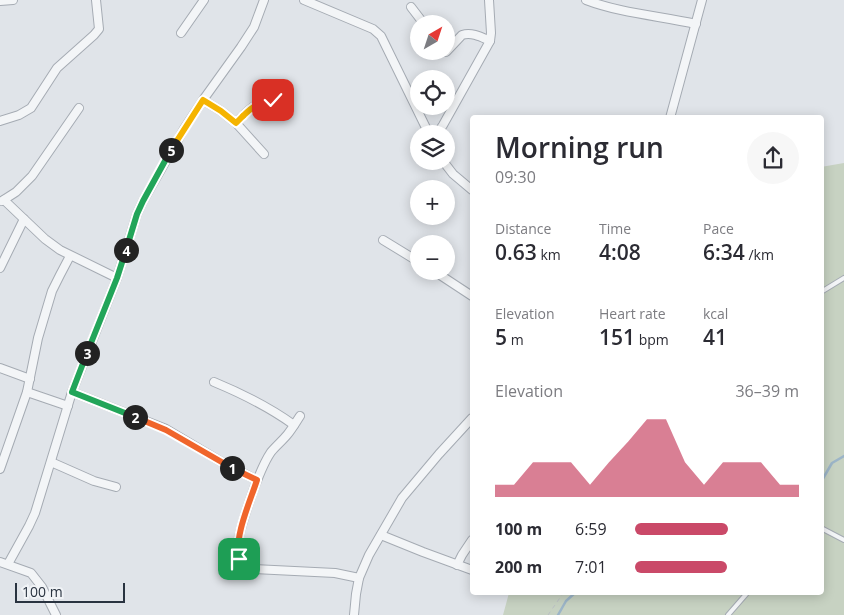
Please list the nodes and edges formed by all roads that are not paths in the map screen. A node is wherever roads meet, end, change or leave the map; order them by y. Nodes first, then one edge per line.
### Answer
1 (13, 0) edge
2 (96, 0) edge
3 (203, 0) edge
4 (304, 0) edge
5 (489, 0) edge
6 (586, 0) edge
7 (702, 0) edge
8 (0, 1) edge
9 (261, 2) edge
10 (411, 6) dead end
11 (418, 15) edge
12 (696, 24) junction
13 (182, 33) dead end
14 (490, 41) junction
15 (455, 43) edge
16 (203, 100) junction
17 (273, 100) dead end
18 (79, 108) dead end
19 (671, 115) edge
20 (0, 121) edge
21 (236, 123) junction
22 (425, 125) edge
23 (443, 125) edge
24 (264, 154) dead end
25 (450, 170) edge
26 (470, 188) edge
27 (2, 201) edge
28 (24, 218) junction
29 (382, 240) dead end
30 (70, 256) junction
31 (410, 257) edge
32 (0, 268) edge
33 (117, 278) junction
34 (844, 278) edge
35 (448, 280) edge
36 (824, 290) edge
37 (470, 295) edge
38 (0, 368) edge
39 (30, 379) junction
40 (214, 382) dead end
41 (27, 392) junction
42 (72, 392) junction
43 (68, 406) junction
44 (300, 416) dead end
45 (470, 420) edge
46 (294, 424) junction
47 (51, 462) junction
48 (0, 469) edge
49 (257, 480) junction
50 (116, 487) dead end
51 (824, 530) edge
52 (381, 535) junction
53 (844, 540) edge
54 (470, 543) edge
55 (0, 562) edge
56 (8, 564) junction
57 (457, 565) junction
58 (470, 569) edge
59 (360, 578) junction
60 (745, 595) edge
61 (56, 615) edge
62 (354, 615) edge
63 (728, 615) edge

1 - 8 street
2 - 20 street
3 - 13 street
4 - 22 street
5 - 14 street
6 - 12 street
7 - 12 street
9 - 16 street
10 - 11 street
12 - 19 street
14 - 15 street
14 - 23 street
16 - 21 street
16 - 33 street
17 - 21 street
18 - 27 street
21 - 24 street
25 - 26 street
27 - 28 street
28 - 30 street
28 - 32 street
29 - 31 street
30 - 33 street
30 - 39 street
33 - 42 street
34 - 36 lane
35 - 37 street
38 - 39 street
39 - 41 street
40 - 46 street
41 - 43 street
41 - 48 street
42 - 43 street
42 - 49 street
43 - 47 street
44 - 46 street
45 - 52 street
46 - 49 street
47 - 50 street
47 - 56 street
49 - 59 street
51 - 53 lane
52 - 57 street
52 - 59 street
54 - 57 street
55 - 56 street
56 - 61 street
57 - 58 street
59 - 62 street
60 - 63 lane

